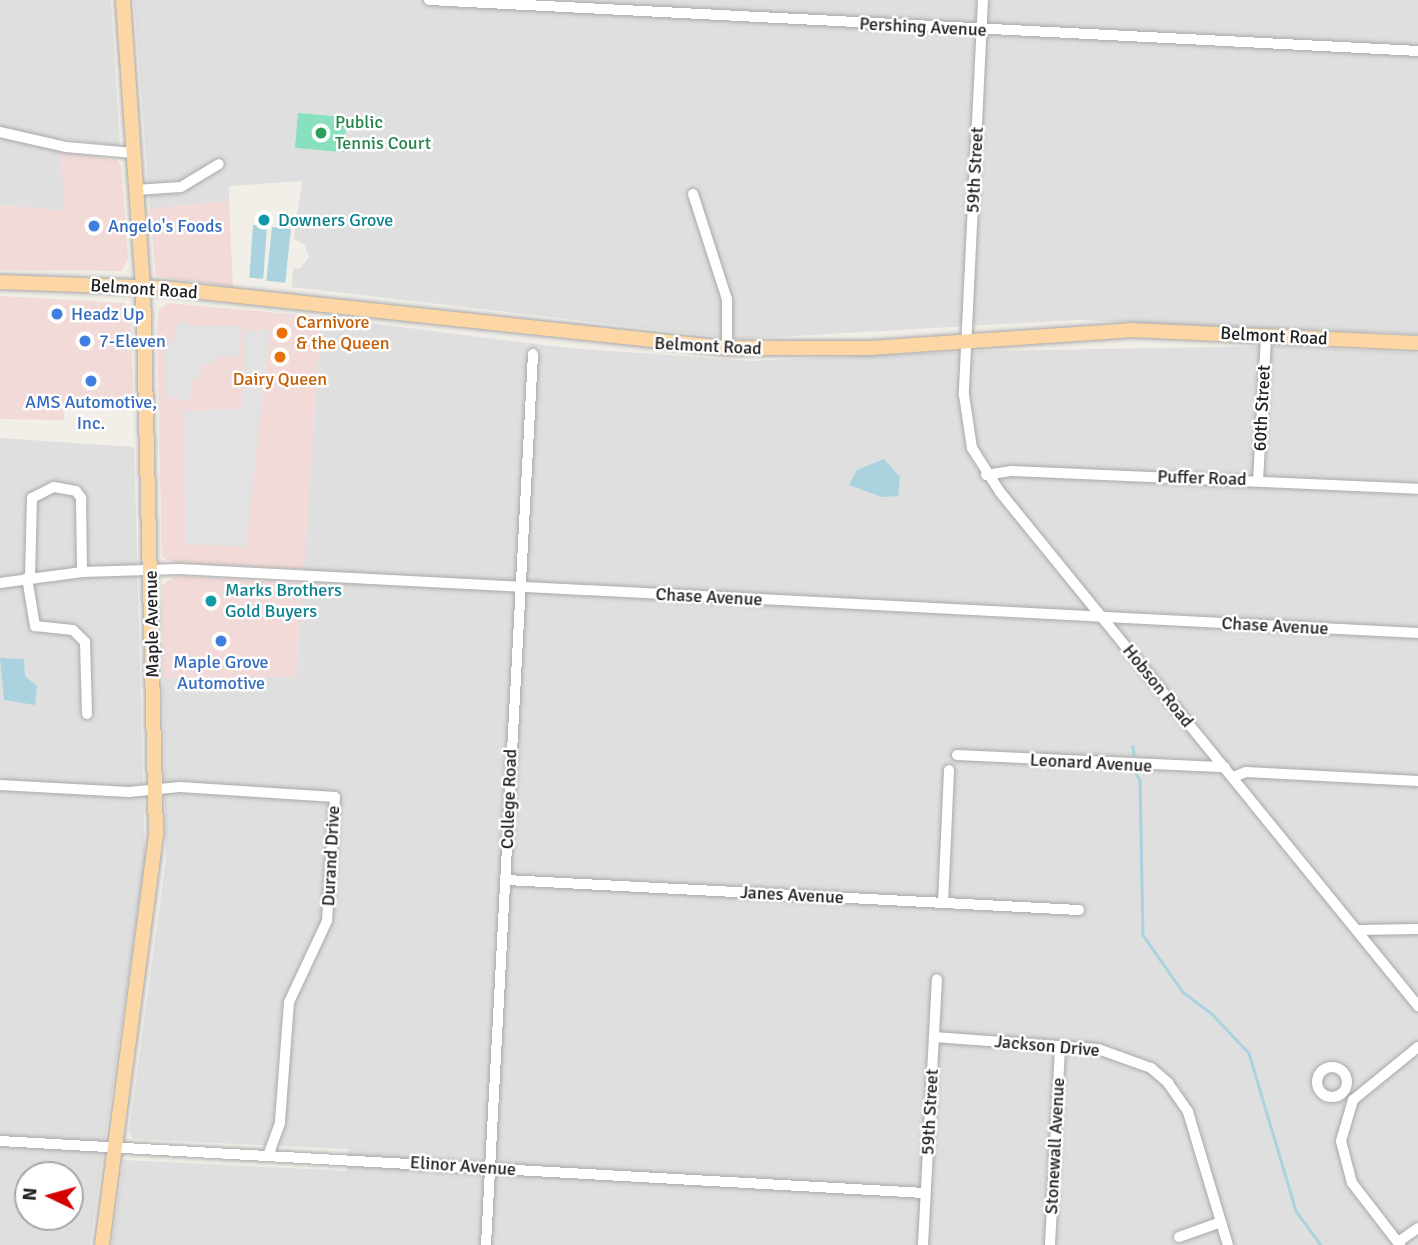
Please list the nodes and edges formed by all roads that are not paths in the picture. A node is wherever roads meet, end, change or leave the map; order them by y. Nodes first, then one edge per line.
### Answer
1 (123, 0) edge
2 (429, 0) edge
3 (983, 0) edge
4 (569, 3) edge
5 (982, 30) junction
6 (1418, 51) edge
7 (0, 132) edge
8 (134, 153) junction
9 (219, 164) dead end
10 (136, 190) junction
11 (693, 194) dead end
12 (0, 282) edge
13 (143, 287) junction
14 (1266, 336) junction
15 (966, 340) junction
16 (1418, 343) edge
17 (727, 348) junction
18 (533, 354) dead end
19 (986, 475) junction
20 (1258, 481) junction
21 (1418, 489) edge
22 (151, 569) junction
23 (82, 572) junction
24 (29, 578) junction
25 (0, 583) edge
26 (520, 587) junction
27 (1103, 618) junction
28 (1418, 633) edge
29 (87, 714) dead end
30 (957, 755) dead end
31 (1225, 767) junction
32 (949, 771) dead end
33 (1233, 777) junction
34 (1418, 781) edge
35 (0, 785) edge
36 (156, 790) junction
37 (506, 880) junction
38 (943, 903) junction
39 (1079, 910) dead end
40 (1418, 929) edge
41 (1358, 930) junction
42 (937, 979) dead end
43 (1418, 1006) edge
44 (934, 1037) junction
45 (1060, 1046) junction
46 (1418, 1047) edge
47 (1343, 1091) dead end
48 (1353, 1100) junction
49 (0, 1142) edge
50 (116, 1147) junction
51 (269, 1154) junction
52 (489, 1169) junction
53 (925, 1193) junction
54 (1218, 1223) junction
55 (1418, 1228) edge
56 (1179, 1237) dead end
57 (1399, 1244) edge
58 (102, 1245) edge
59 (486, 1245) edge
60 (923, 1245) edge
61 (1050, 1245) edge
62 (1228, 1245) edge

1 - 8 main road, Maple Avenue
2 - 4 street, Pershing Avenue
3 - 5 street, 59th Street
4 - 5 street, Pershing Avenue
5 - 6 street, Pershing Avenue
5 - 15 street, 59th Street
7 - 8 street
8 - 10 main road, Maple Avenue
9 - 10 street
10 - 13 main road, Maple Avenue
11 - 17 street
12 - 13 main road, Belmont Road
13 - 17 main road, Belmont Road
13 - 22 main road, Maple Avenue
14 - 15 main road, Belmont Road
14 - 16 main road, Belmont Road
14 - 20 street, 60th Street
15 - 17 main road, Belmont Road
15 - 19 street, Hobson Road
18 - 26 street, College Road
19 - 20 street, Puffer Road
19 - 27 street, Hobson Road
20 - 21 street, Puffer Road
22 - 23 street, Chase Avenue
22 - 26 street, Chase Avenue
22 - 36 main road, Maple Avenue
23 - 24 street, Chase Avenue
23 - 24 street
24 - 25 street, Chase Avenue
24 - 29 street
26 - 27 street, Chase Avenue
26 - 37 street, College Road
27 - 28 street, Chase Avenue
27 - 31 street, Hobson Road
30 - 31 street, Leonard Avenue
31 - 33 street, Hobson Road
32 - 38 street
33 - 34 street
33 - 41 street, Hobson Road
35 - 36 street, Durand Drive
36 - 50 main road, Maple Avenue
36 - 51 street, Durand Drive
37 - 38 street, Janes Avenue
37 - 52 street, College Road
38 - 39 street, Janes Avenue
40 - 41 street
41 - 43 street, Hobson Road
42 - 44 street, 59th Street
44 - 45 street, Jackson Drive
44 - 53 street, 59th Street
45 - 54 street, Jackson Drive
45 - 61 street, Stonewall Avenue
46 - 48 street
47 - 48 street
48 - 57 street
49 - 50 street, Elinor Avenue
50 - 51 street, Elinor Avenue
50 - 58 main road, Maple Avenue
51 - 52 street, Elinor Avenue
52 - 53 street, Elinor Avenue
52 - 59 street, College Road
53 - 60 street, 59th Street
54 - 56 street
54 - 62 street, Jackson Drive
55 - 57 street

